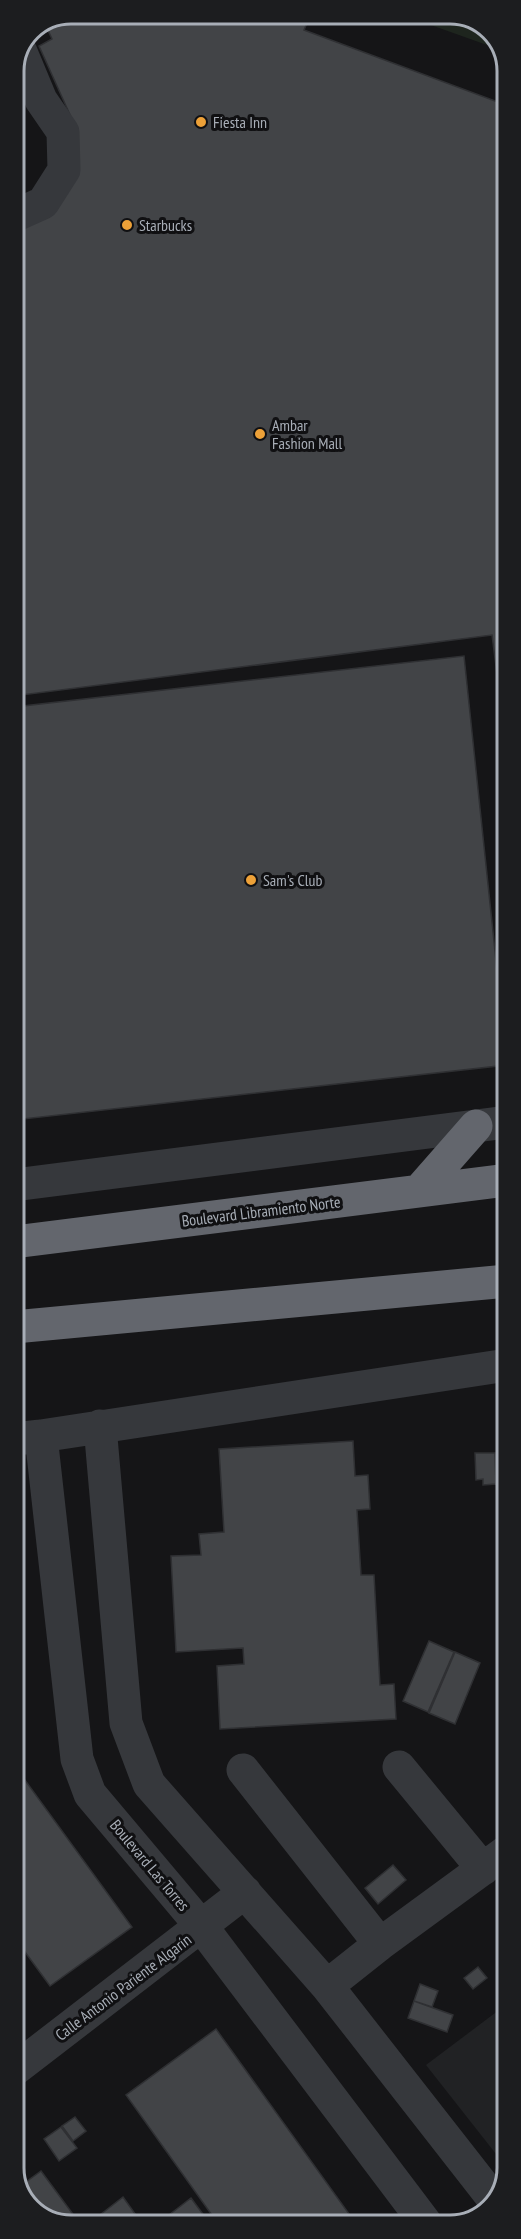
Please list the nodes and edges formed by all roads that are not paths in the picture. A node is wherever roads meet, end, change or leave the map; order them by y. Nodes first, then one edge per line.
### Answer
1 (24, 73) edge
2 (27, 94) edge
3 (24, 212) edge
4 (491, 1124) edge
5 (497, 1181) edge
6 (24, 1184) edge
7 (419, 1191) junction
8 (24, 1241) edge
9 (497, 1282) edge
10 (24, 1327) edge
11 (497, 1366) edge
12 (100, 1426) junction
13 (28, 1438) edge
14 (399, 1767) dead end
15 (243, 1770) dead end
16 (495, 1860) edge
17 (245, 1892) junction
18 (202, 1927) junction
19 (380, 1944) junction
20 (327, 1986) junction
21 (24, 2063) edge
22 (489, 2193) edge
23 (420, 2215) edge

1 - 2 street
2 - 3 street
4 - 6 street
4 - 7 highway
5 - 7 highway, Boulevard Libramiento Norte
7 - 8 highway, Boulevard Libramiento Norte
9 - 10 highway
11 - 12 street
12 - 13 street
12 - 17 street
13 - 18 street, Boulevard Las Torres
14 - 16 street
15 - 19 street
16 - 19 street
17 - 18 street, Calle Antonio Pariente Algarín
17 - 20 street
18 - 21 street, Calle Antonio Pariente Algarín
18 - 23 street, Boulevard Las Torres
19 - 20 street
20 - 22 street

